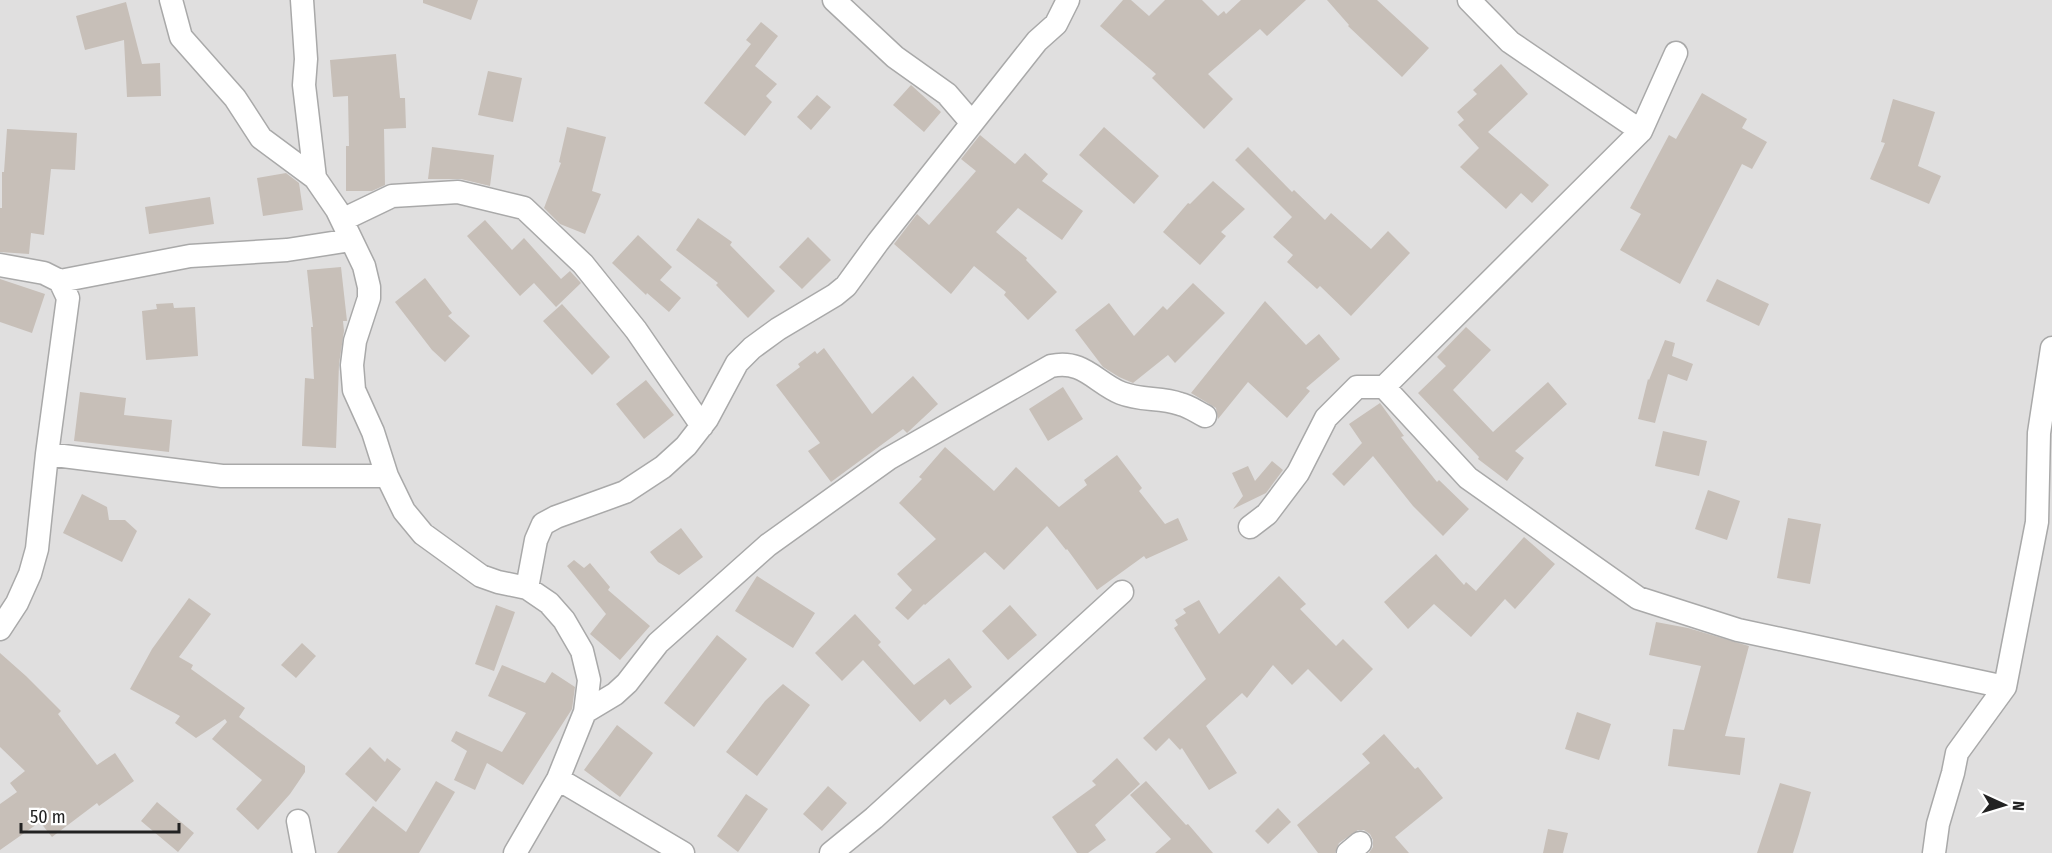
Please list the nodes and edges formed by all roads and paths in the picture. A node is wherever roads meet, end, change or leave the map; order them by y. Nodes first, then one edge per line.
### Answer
1 (171, 0) edge
2 (302, 0) edge
3 (834, 0) edge
4 (1068, 0) edge
5 (1469, 0) edge
6 (1676, 53) dead end
7 (972, 123) junction
8 (1641, 131) junction
9 (315, 178) junction
10 (347, 230) junction
11 (0, 265) edge
12 (60, 281) junction
13 (2052, 348) edge
14 (1384, 387) junction
15 (1205, 416) dead end
16 (702, 426) junction
17 (47, 454) junction
18 (387, 476) junction
19 (2044, 517) edge
20 (1250, 526) dead end
21 (527, 588) junction
22 (1122, 592) dead end
23 (0, 629) edge
24 (2005, 687) junction
25 (585, 712) junction
26 (558, 779) junction
27 (298, 821) dead end
28 (304, 853) edge
29 (515, 853) edge
30 (683, 853) edge
31 (831, 853) edge
32 (1934, 853) edge

1 - 9 street
2 - 9 street
3 - 7 street
4 - 7 street
5 - 8 street
6 - 8 street
7 - 16 street
8 - 14 street
9 - 10 street
10 - 12 street
10 - 16 street
10 - 18 street
11 - 12 street
12 - 17 street
13 - 19 street
14 - 20 street
14 - 24 street
15 - 25 street
16 - 21 street
17 - 18 street
17 - 23 street
18 - 21 street
19 - 24 street
21 - 25 street
22 - 31 street
24 - 32 street
25 - 26 street
26 - 29 street
26 - 30 street
27 - 28 street

